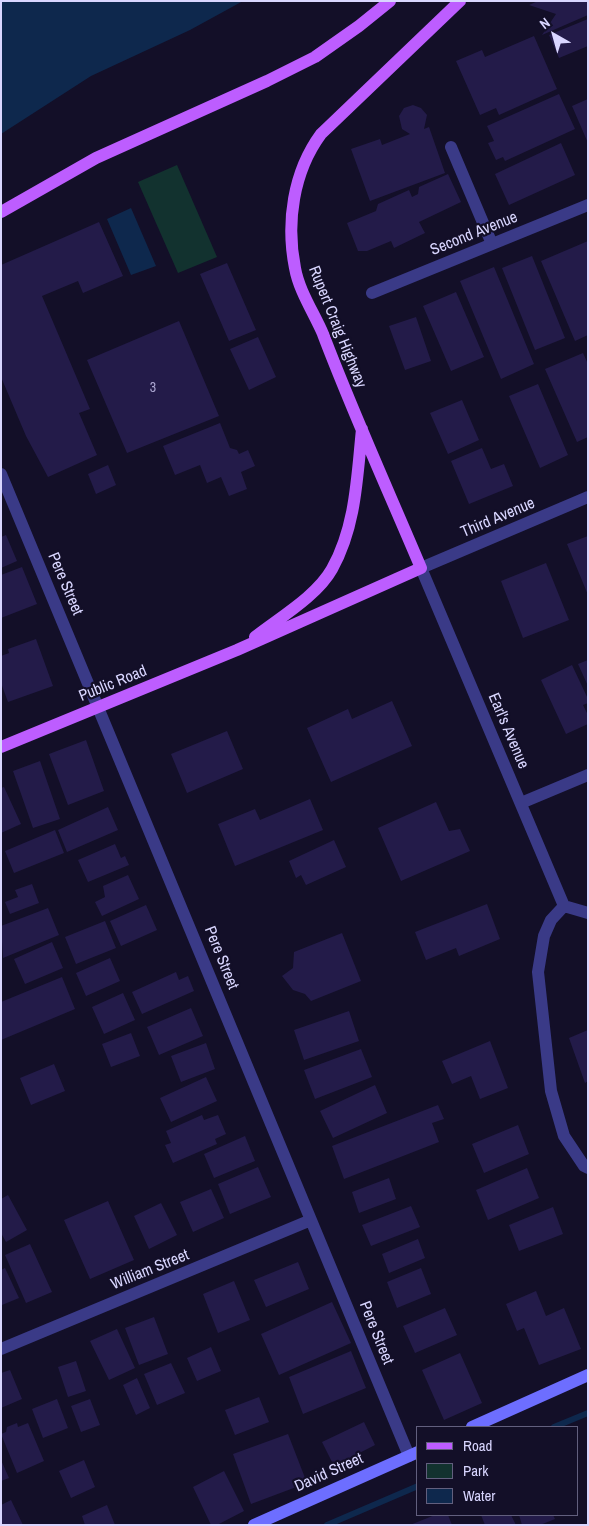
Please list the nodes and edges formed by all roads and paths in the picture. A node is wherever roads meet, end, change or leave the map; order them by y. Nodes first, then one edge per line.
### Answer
1 (390, 1) edge
2 (460, 1) edge
3 (450, 147) dead end
4 (588, 204) edge
5 (1, 212) edge
6 (492, 244) junction
7 (372, 293) dead end
8 (362, 428) junction
9 (1, 474) edge
10 (588, 497) edge
11 (421, 568) junction
12 (237, 650) junction
13 (100, 708) junction
14 (1, 746) edge
15 (588, 775) edge
16 (521, 803) junction
17 (564, 906) junction
18 (588, 912) edge
19 (588, 1168) edge
20 (312, 1220) junction
21 (1, 1349) edge
22 (588, 1375) edge
23 (474, 1426) edge
24 (413, 1454) edge
25 (254, 1525) edge

1 - 5 main road
2 - 8 main road, Rupert Craig Highway
3 - 6 street
4 - 6 street, Second Avenue
6 - 7 street, Second Avenue
8 - 11 main road
8 - 12 main road, Rupert Craig Highway
9 - 13 street, Pere Street
10 - 11 street, Third Avenue
11 - 12 main road
11 - 16 street, Earl's Avenue
12 - 13 main road, Public Road
13 - 14 main road, Public Road
13 - 20 street, Pere Street
15 - 16 street
16 - 17 street, Earl's Avenue
17 - 18 street
17 - 19 street
20 - 21 street, William Street
20 - 24 street, Pere Street
22 - 23 street
24 - 25 street, David Street

